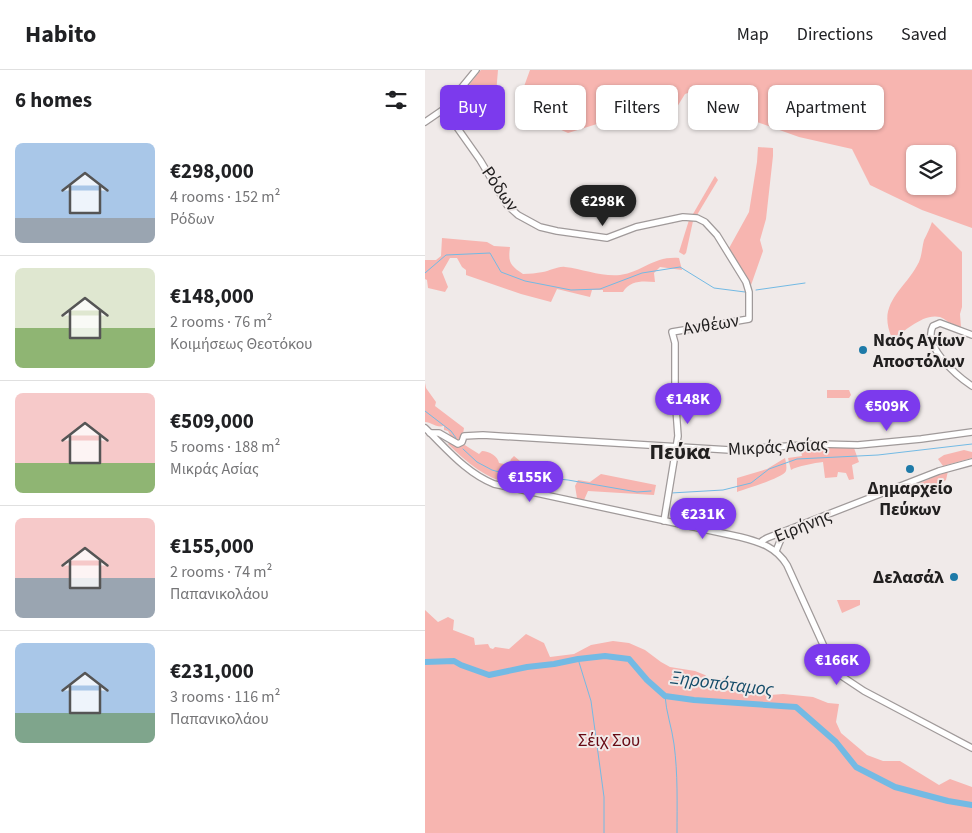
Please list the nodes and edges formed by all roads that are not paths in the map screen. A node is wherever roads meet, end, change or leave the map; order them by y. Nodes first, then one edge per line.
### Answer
1 (477, 70) edge
2 (464, 85) edge
3 (440, 112) edge
4 (425, 122) edge
5 (459, 130) edge
6 (749, 319) joint
7 (972, 335) edge
8 (972, 386) edge
9 (972, 432) edge
10 (435, 435) edge
11 (677, 446) junction
12 (972, 462) edge
13 (942, 471) junction
14 (664, 521) junction
15 (783, 534) junction
16 (762, 543) junction
17 (776, 551) junction
18 (972, 748) edge

1 - 2 street
3 - 4 street
5 - 6 street, Ρόδων
6 - 11 street, Ανθέων
7 - 8 street
9 - 11 street, Μικράς Ασίας
10 - 11 street, Μικράς Ασίας
10 - 14 street
11 - 14 street
12 - 13 street, Ειρήνης
13 - 15 street, Ειρήνης
13 - 16 street, Ειρήνης
14 - 16 street
15 - 16 street, Ειρήνης
15 - 17 street
16 - 17 street
17 - 18 street

